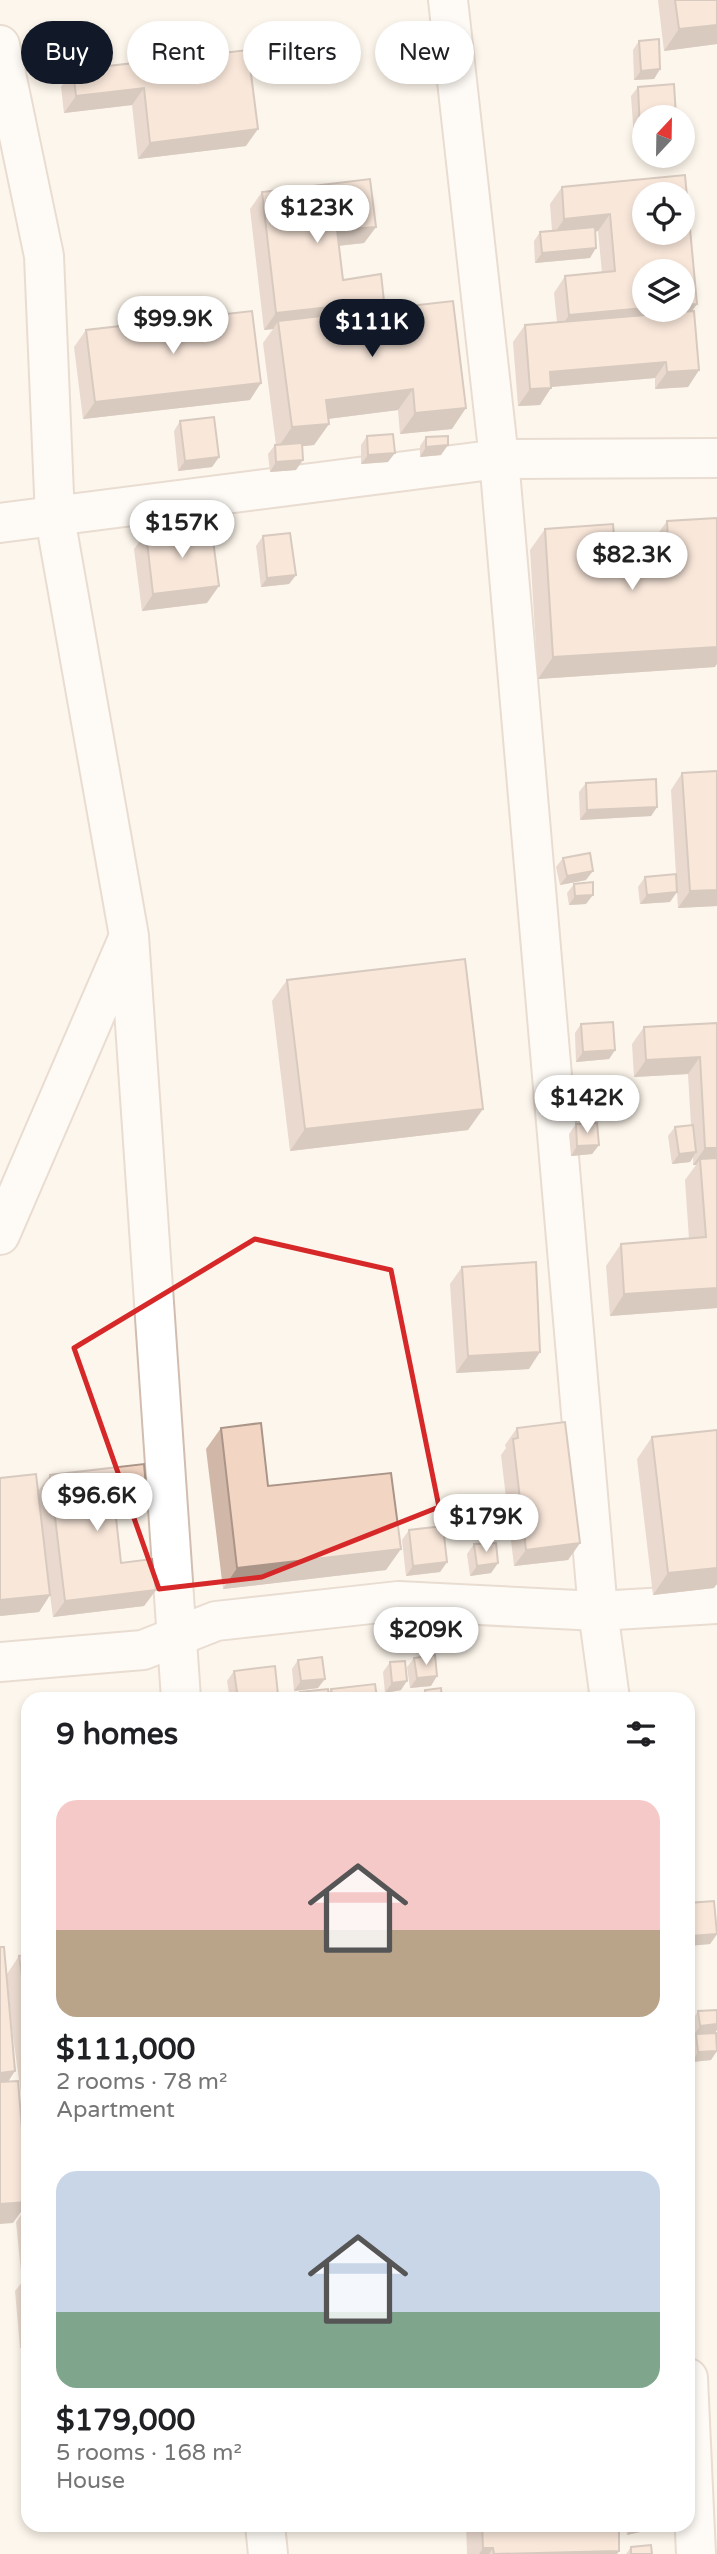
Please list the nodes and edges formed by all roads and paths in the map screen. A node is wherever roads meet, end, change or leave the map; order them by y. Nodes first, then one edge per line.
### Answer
1 (448, 0) edge
2 (0, 45) edge
3 (717, 458) edge
4 (499, 459) junction
5 (55, 518) junction
6 (0, 523) edge
7 (129, 936) junction
8 (0, 1235) edge
9 (717, 1604) edge
10 (598, 1611) junction
11 (178, 1637) junction
12 (0, 1662) edge
13 (181, 1692) edge
14 (609, 1692) edge
15 (266, 2532) edge
16 (695, 2532) edge
17 (268, 2554) edge
18 (696, 2554) edge

1 - 4 street
2 - 5 street
3 - 4 street
4 - 5 street
4 - 10 street
5 - 6 street
5 - 7 street
7 - 8 street
7 - 11 street
9 - 10 street
10 - 11 street
10 - 14 street
11 - 12 street
11 - 13 street
15 - 17 street
16 - 18 street

